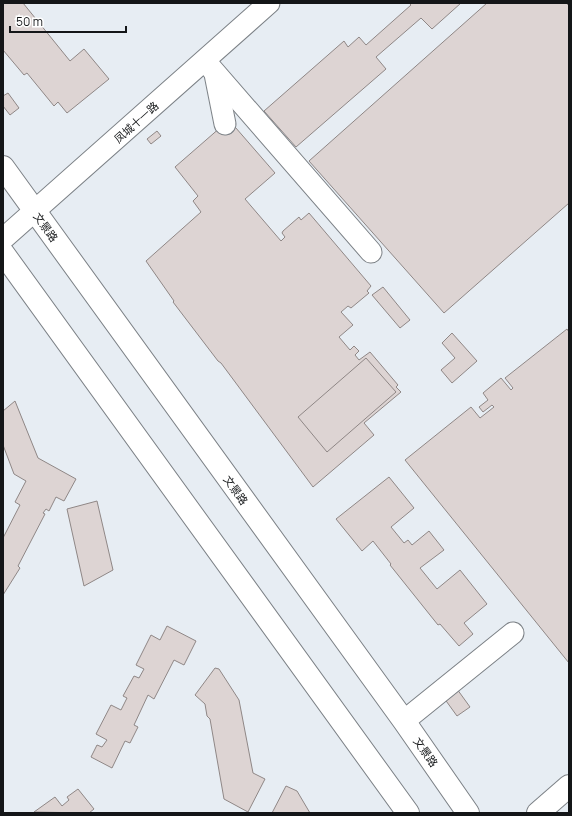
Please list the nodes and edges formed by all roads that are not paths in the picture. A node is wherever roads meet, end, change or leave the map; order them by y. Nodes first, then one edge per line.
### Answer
1 (269, 3) edge
2 (210, 67) junction
3 (225, 124) dead end
4 (3, 167) edge
5 (35, 212) junction
6 (3, 240) edge
7 (371, 252) dead end
8 (3, 254) edge
9 (513, 633) dead end
10 (404, 721) junction
11 (569, 786) edge
12 (408, 813) edge
13 (468, 813) edge
14 (538, 813) edge

1 - 2 street, 凤城十一路
2 - 3 street
2 - 5 street, 凤城十一路
2 - 7 street
4 - 5 main road, 文景路
5 - 6 street, 凤城十一路
5 - 10 main road, 文景路
8 - 12 main road
9 - 10 street
10 - 13 main road, 文景路
11 - 14 main road

